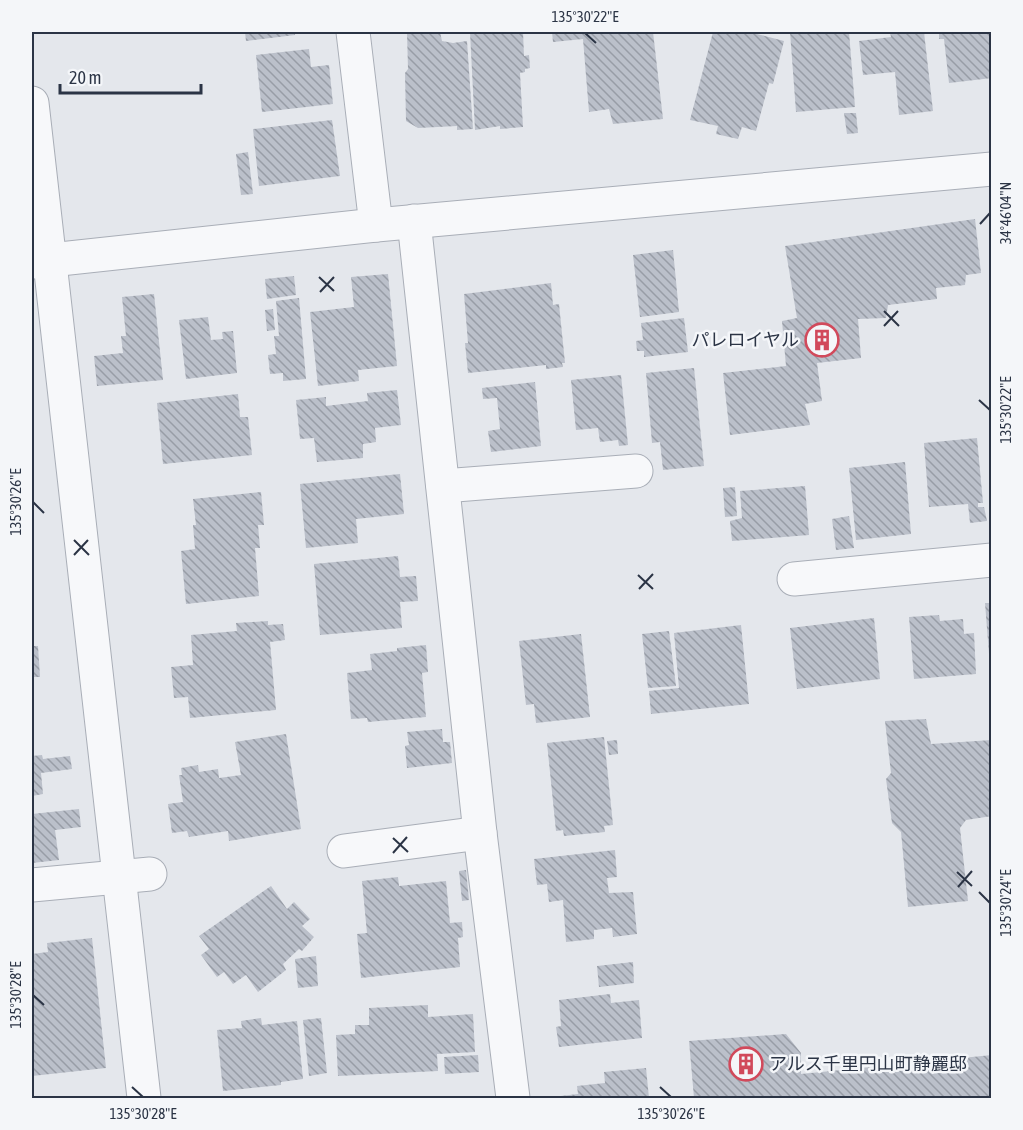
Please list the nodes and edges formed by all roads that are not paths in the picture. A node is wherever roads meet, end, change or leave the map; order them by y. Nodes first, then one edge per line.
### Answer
1 (353, 32) edge
2 (32, 103) edge
3 (992, 169) edge
4 (414, 221) junction
5 (376, 225) junction
6 (40, 261) edge
7 (636, 471) dead end
8 (443, 486) junction
9 (992, 560) edge
10 (794, 579) dead end
11 (480, 833) junction
12 (344, 851) dead end
13 (135, 876) junction
14 (32, 885) edge
15 (144, 1098) edge
16 (513, 1098) edge

1 - 5 street
2 - 6 street
3 - 4 street
4 - 5 street
4 - 8 street
5 - 6 street
6 - 13 street
7 - 8 street
8 - 11 street
9 - 10 street
11 - 12 street
11 - 16 street
13 - 14 street
13 - 15 street

